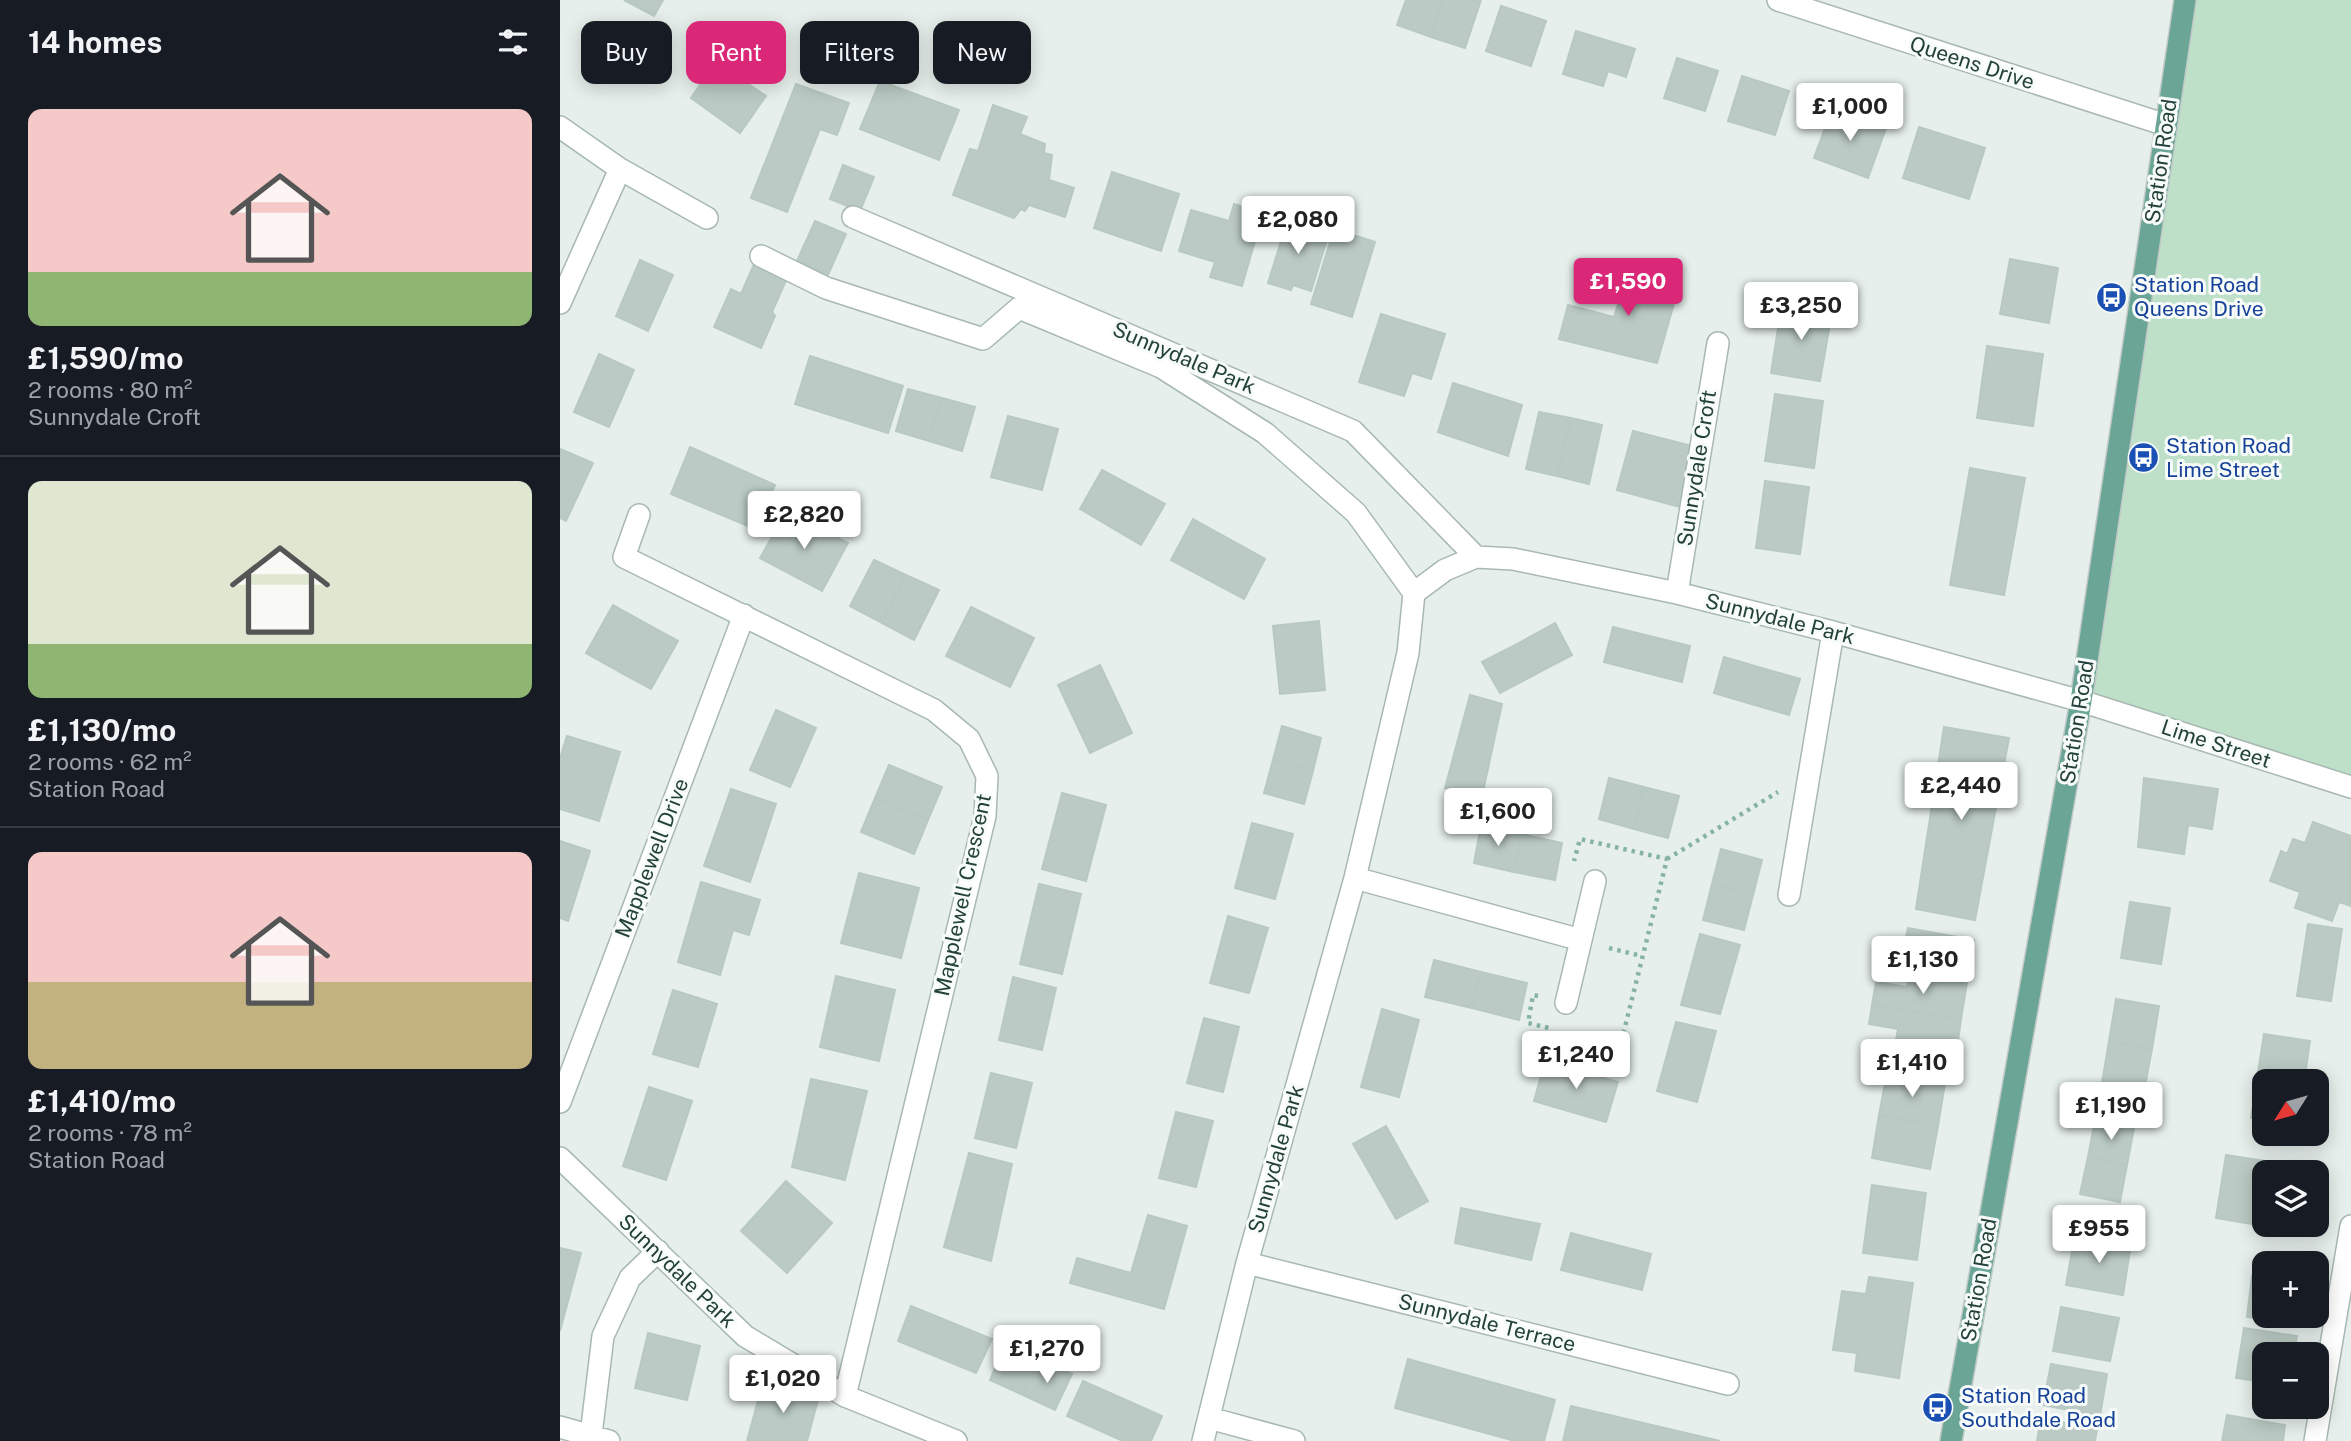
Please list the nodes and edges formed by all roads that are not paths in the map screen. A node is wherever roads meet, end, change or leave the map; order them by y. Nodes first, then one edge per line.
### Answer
1 (1779, 0) edge
2 (2185, 0) edge
3 (2166, 125) junction
4 (560, 127) edge
5 (620, 169) junction
6 (853, 217) dead end
7 (707, 218) dead end
8 (761, 256) dead end
9 (560, 303) edge
10 (1718, 343) dead end
11 (639, 515) dead end
12 (1476, 557) junction
13 (1414, 593) junction
14 (1676, 593) junction
15 (744, 615) junction
16 (1833, 632) junction
17 (2081, 701) junction
18 (2351, 787) edge
19 (1355, 878) junction
20 (1595, 881) dead end
21 (1789, 894) dead end
22 (1581, 940) junction
23 (1566, 1003) dead end
24 (560, 1102) edge
25 (560, 1158) edge
26 (2351, 1226) edge
27 (658, 1251) junction
28 (1247, 1263) junction
29 (1728, 1384) dead end
30 (845, 1396) junction
31 (1209, 1419) junction
32 (560, 1427) edge
33 (600, 1438) edge
34 (956, 1441) edge
35 (1203, 1441) edge
36 (1294, 1441) edge
37 (1951, 1441) edge
38 (2315, 1441) edge

1 - 3 street, Queens Drive
2 - 3 main road, Station Road
3 - 17 main road, Station Road
4 - 5 street
5 - 7 street
5 - 9 street
6 - 12 street, Sunnydale Park
8 - 13 street, Sunnydale Park
10 - 14 street, Sunnydale Croft
11 - 15 street, Mapplewell Crescent
12 - 13 street, Sunnydale Park
12 - 14 street, Sunnydale Park
13 - 19 street, Sunnydale Park
14 - 16 street, Sunnydale Park
15 - 24 street, Mapplewell Drive
15 - 30 street, Mapplewell Crescent
16 - 17 street, Sunnydale Park
16 - 21 street
17 - 18 street, Lime Street
17 - 37 main road, Station Road
19 - 22 street
19 - 28 street, Sunnydale Park
20 - 22 street
22 - 23 street
25 - 27 street, Sunnydale Park
26 - 38 street
27 - 30 street, Sunnydale Park
27 - 33 street
28 - 29 street, Sunnydale Terrace
28 - 31 street, Sunnydale Park
30 - 34 street, Sunnydale Park
31 - 35 street, Sunnydale Park
31 - 36 street
32 - 33 street

